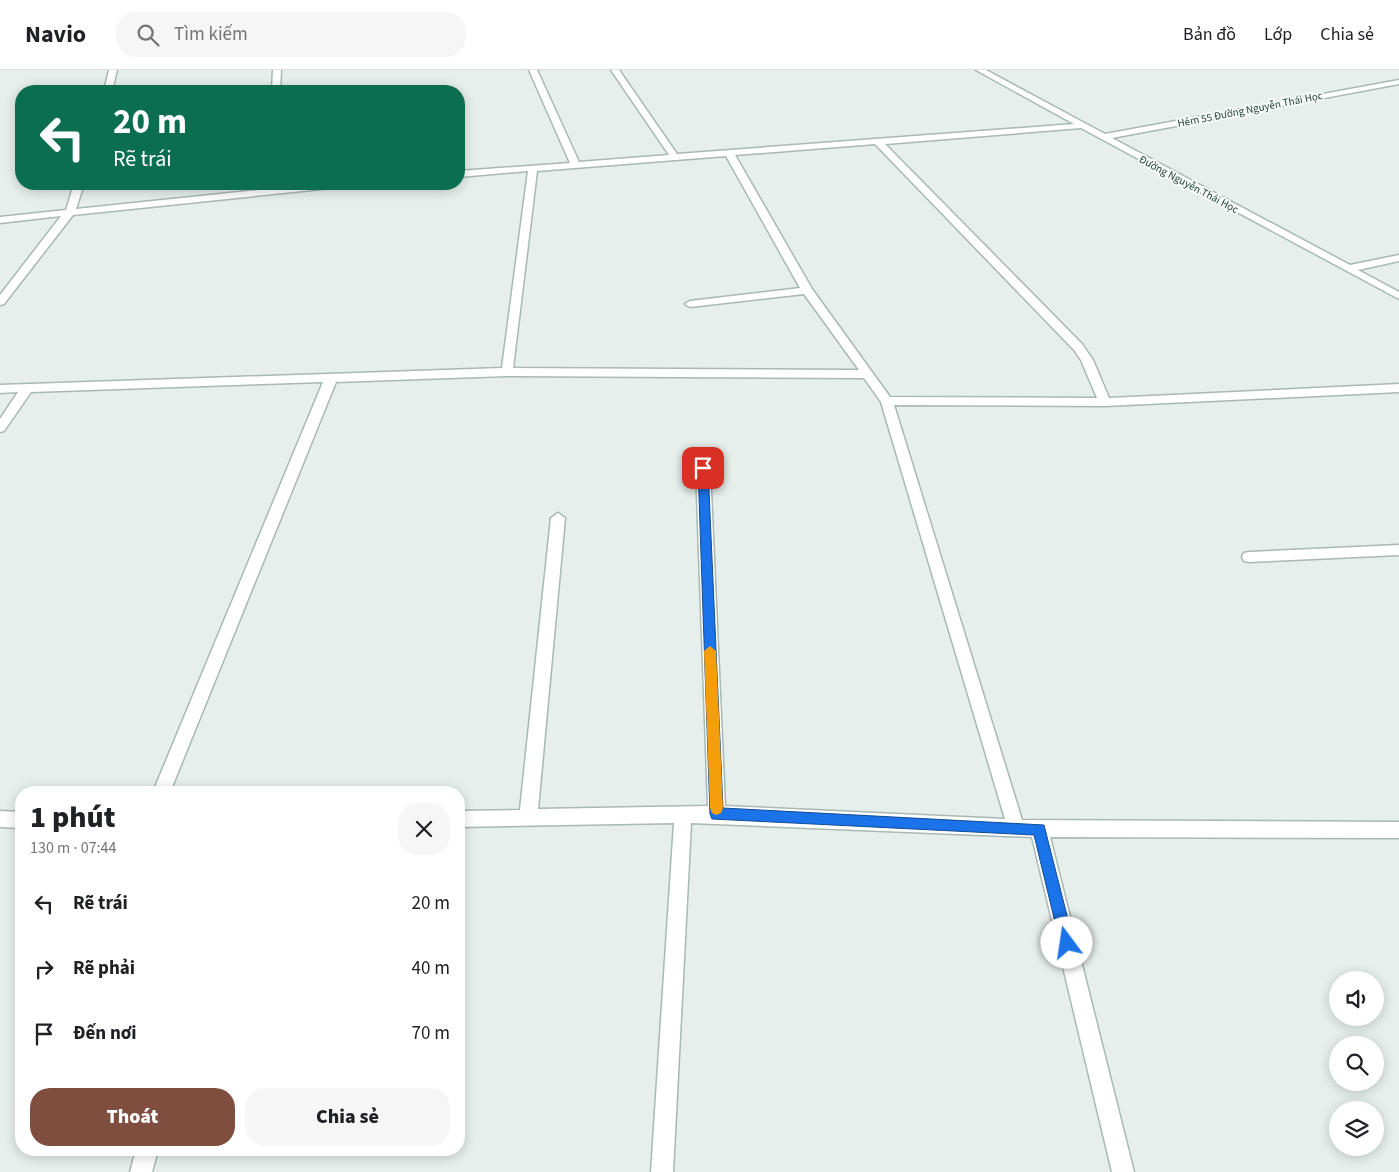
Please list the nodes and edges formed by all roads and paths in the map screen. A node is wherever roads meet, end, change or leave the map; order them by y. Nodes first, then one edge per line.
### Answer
1 (112, 70) edge
2 (277, 70) edge
3 (533, 70) edge
4 (615, 70) edge
5 (980, 70) edge
6 (1399, 82) edge
7 (109, 85) edge
8 (276, 85) edge
9 (1080, 126) junction
10 (1102, 137) junction
11 (877, 141) junction
12 (729, 153) junction
13 (675, 158) junction
14 (576, 165) junction
15 (533, 168) junction
16 (465, 174) edge
17 (77, 190) edge
18 (248, 190) edge
19 (70, 212) junction
20 (0, 220) edge
21 (1399, 258) edge
22 (1347, 269) junction
23 (807, 290) junction
24 (1399, 296) edge
25 (0, 302) edge
26 (690, 304) dead end
27 (507, 372) junction
28 (868, 374) junction
29 (331, 378) junction
30 (27, 388) junction
31 (1399, 388) edge
32 (0, 389) edge
33 (887, 401) junction
34 (1105, 402) junction
35 (0, 428) edge
36 (703, 468) dead end
37 (558, 518) dead end
38 (1399, 550) edge
39 (1249, 557) dead end
40 (162, 786) edge
41 (683, 814) junction
42 (716, 814) junction
43 (528, 818) junction
44 (0, 819) edge
45 (465, 819) edge
46 (15, 820) edge
47 (1016, 828) junction
48 (1039, 829) junction
49 (1399, 830) edge
50 (145, 1156) edge
51 (141, 1172) edge
52 (662, 1172) edge
53 (1123, 1172) edge

1 - 7 street
2 - 8 street
3 - 14 street
4 - 13 street
5 - 9 street, Đường Nguyễn Thái Học
6 - 10 street, Hẻm 55 Đường Nguyễn Thái Học
9 - 10 street, Đường Nguyễn Thái Học
9 - 11 street
10 - 22 street, Đường Nguyễn Thái Học
11 - 12 street
11 - 34 street
12 - 13 street
12 - 23 street
13 - 14 street
14 - 15 street
15 - 16 street
15 - 27 street
17 - 19 street
18 - 19 street
19 - 20 street
19 - 25 street
21 - 22 street
22 - 24 street, Đường Nguyễn Thái Học
23 - 26 street
23 - 28 street
27 - 28 street
27 - 29 street
28 - 33 street
29 - 30 street
29 - 40 street
30 - 32 street
30 - 35 street
31 - 34 street
33 - 34 street
33 - 47 street
36 - 42 street
37 - 43 street
38 - 39 street
41 - 42 street
41 - 43 street
41 - 52 street
42 - 47 street
43 - 45 street
44 - 46 street
47 - 48 street
48 - 49 street
48 - 53 street
50 - 51 street

